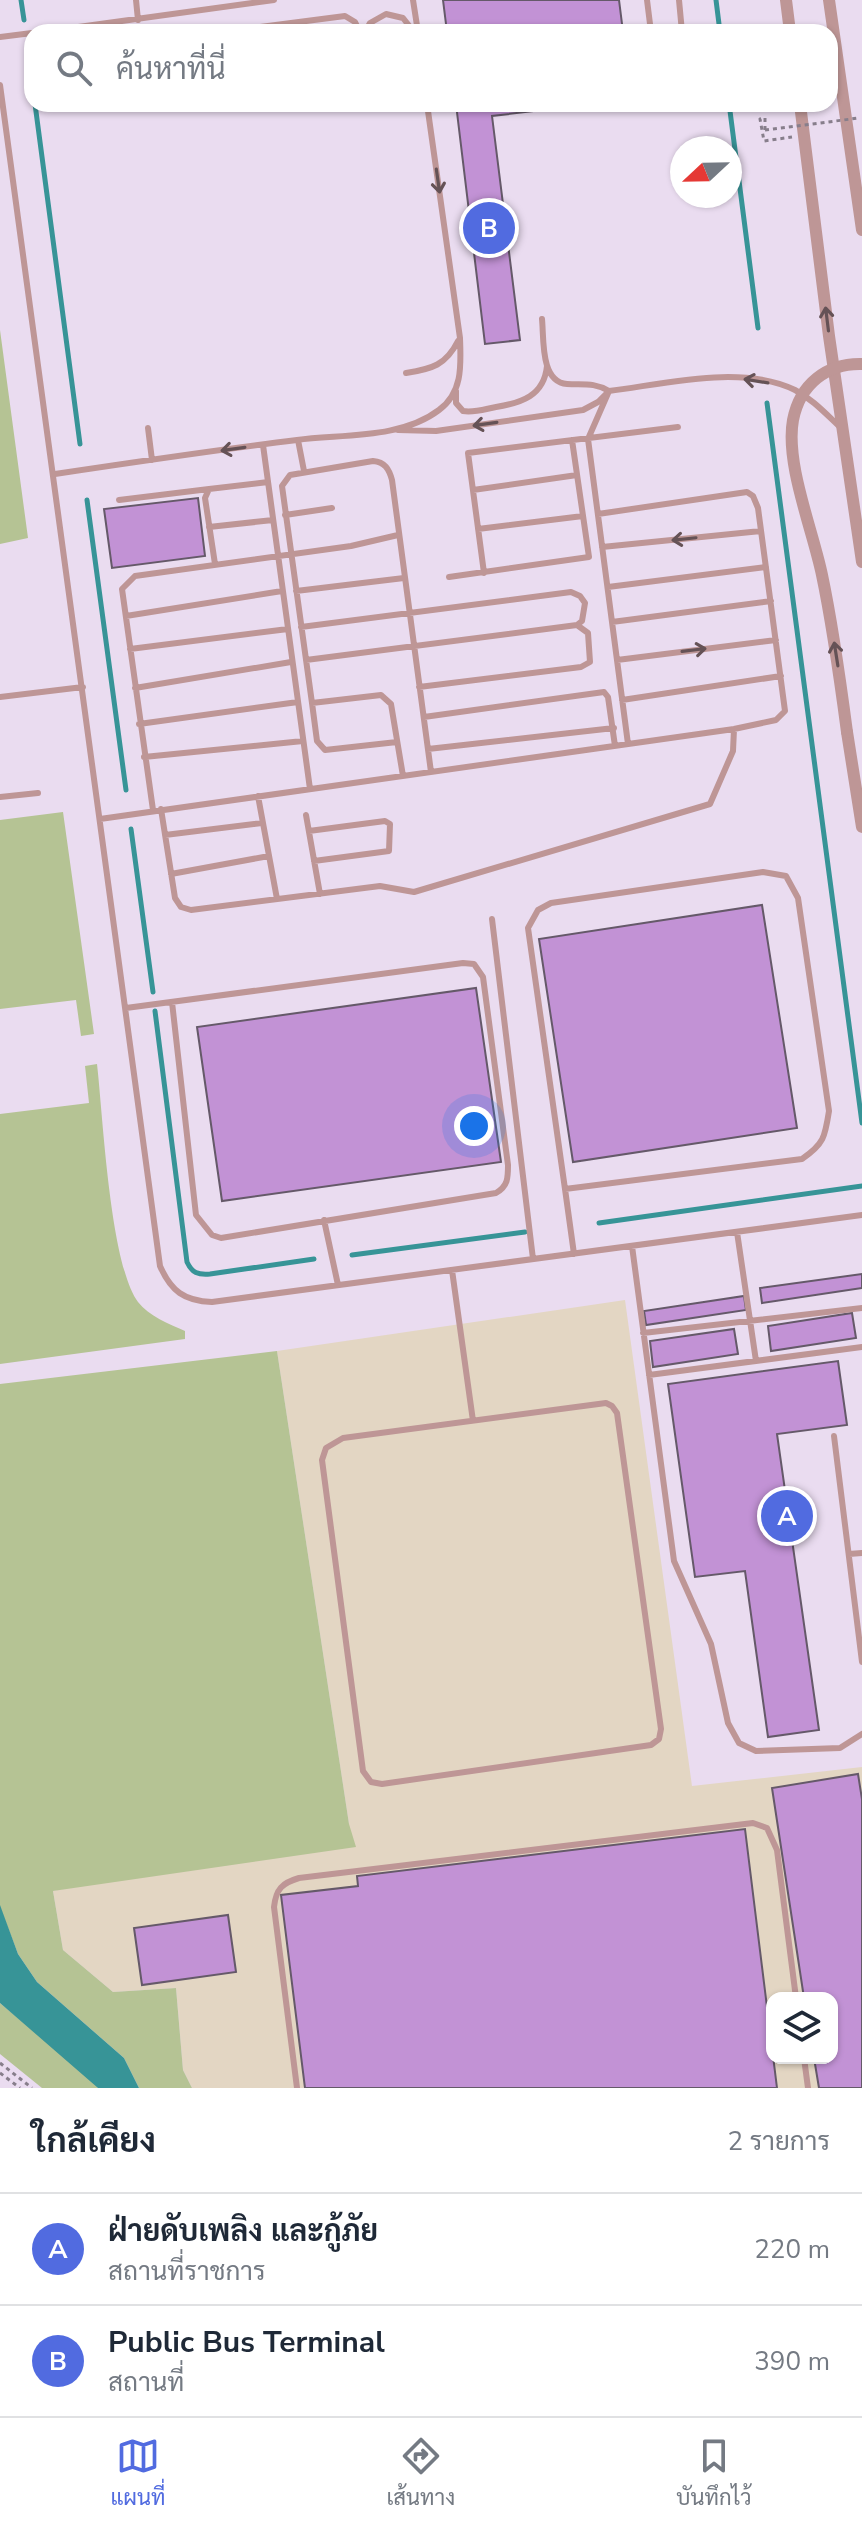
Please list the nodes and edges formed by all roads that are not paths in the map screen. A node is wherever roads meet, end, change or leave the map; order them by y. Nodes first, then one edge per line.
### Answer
1 (136, 0) edge
2 (274, 0) edge
3 (413, 0) edge
4 (647, 0) edge
5 (679, 0) edge
6 (786, 0) edge
7 (829, 0) edge
8 (138, 20) junction
9 (113, 24) edge
10 (284, 24) edge
11 (356, 24) edge
12 (369, 24) edge
13 (409, 24) edge
14 (415, 24) edge
15 (650, 24) edge
16 (681, 24) edge
17 (789, 24) edge
18 (833, 24) edge
19 (24, 34) edge
20 (0, 37) edge
21 (838, 54) edge
22 (0, 85) edge
23 (428, 112) edge
24 (801, 112) edge
25 (857, 168) edge
26 (861, 212) edge
27 (862, 230) edge
28 (542, 319) dead end
29 (460, 338) junction
30 (547, 364) junction
31 (862, 364) edge
32 (406, 373) dead end
33 (456, 388) junction
34 (609, 391) junction
35 (678, 427) dead end
36 (148, 428) dead end
37 (394, 430) junction
38 (845, 432) junction
39 (588, 439) junction
40 (298, 440) junction
41 (572, 440) junction
42 (263, 445) junction
43 (152, 460) junction
44 (304, 471) junction
45 (55, 474) junction
46 (577, 475) junction
47 (268, 482) junction
48 (209, 489) junction
49 (473, 490) junction
50 (119, 500) dead end
51 (332, 508) dead end
52 (598, 514) junction
53 (285, 515) junction
54 (583, 516) junction
55 (273, 520) junction
56 (209, 527) junction
57 (478, 529) junction
58 (761, 531) junction
59 (398, 535) junction
60 (602, 547) junction
61 (291, 554) junction
62 (278, 555) junction
63 (862, 562) edge
64 (215, 564) junction
65 (766, 567) junction
66 (484, 573) junction
67 (449, 577) dead end
68 (404, 578) junction
69 (608, 587) junction
70 (282, 591) junction
71 (296, 591) junction
72 (771, 601) junction
73 (409, 614) junction
74 (126, 616) junction
75 (612, 622) junction
76 (577, 625) junction
77 (301, 627) junction
78 (288, 629) junction
79 (776, 640) junction
80 (414, 647) junction
81 (130, 649) junction
82 (306, 660) junction
83 (617, 660) junction
84 (291, 662) junction
85 (781, 676) junction
86 (83, 687) junction
87 (419, 687) junction
88 (135, 688) junction
89 (0, 697) edge
90 (622, 700) junction
91 (298, 702) junction
92 (312, 703) junction
93 (424, 717) junction
94 (139, 724) junction
95 (614, 728) junction
96 (734, 729) junction
97 (303, 741) junction
98 (397, 742) junction
99 (628, 744) junction
100 (615, 746) junction
101 (428, 749) junction
102 (144, 757) junction
103 (431, 772) junction
104 (403, 776) junction
105 (310, 789) junction
106 (38, 793) dead end
107 (258, 796) junction
108 (0, 797) edge
109 (161, 809) junction
110 (153, 810) junction
111 (306, 815) dead end
112 (100, 819) junction
113 (262, 823) junction
114 (862, 827) edge
115 (309, 831) junction
116 (165, 835) junction
117 (269, 856) junction
118 (314, 861) junction
119 (171, 874) junction
120 (320, 894) junction
121 (277, 899) junction
122 (492, 919) dead end
123 (172, 1002) junction
124 (126, 1008) junction
125 (565, 1189) junction
126 (862, 1215) edge
127 (324, 1220) junction
128 (737, 1232) junction
129 (632, 1246) junction
130 (574, 1254) junction
131 (533, 1259) junction
132 (452, 1270) junction
133 (338, 1285) junction
134 (862, 1308) edge
135 (751, 1320) junction
136 (643, 1333) junction
137 (862, 1347) edge
138 (756, 1361) junction
139 (649, 1375) junction
140 (473, 1421) junction
141 (834, 1436) dead end
142 (862, 1553) edge
143 (849, 1554) junction
144 (862, 1662) edge
145 (862, 1734) edge
146 (795, 1992) edge
147 (805, 2064) edge
148 (297, 2088) edge
149 (808, 2088) edge

1 - 8 lane
2 - 8 lane
3 - 14 lane
4 - 15 lane
5 - 16 lane
6 - 17 street
7 - 18 street
8 - 9 lane
10 - 11 lane
12 - 13 lane
19 - 20 lane
21 - 25 street
22 - 45 lane
23 -> 29 lane
38 -> 24 street
25 - 26 street
26 - 27 street
28 - 30 lane
29 - 32 lane
29 - 33 lane
30 - 33 lane
30 - 34 lane
114 -> 31 street, bridge
33 - 37 lane
34 -> 37 lane
38 -> 34 lane
34 - 39 lane
35 - 39 lane
36 - 43 lane
37 - 40 lane
38 - 63 street
39 - 41 lane
39 - 52 lane
40 - 42 lane
40 - 44 lane
41 - 46 lane
41 - 49 lane
42 -> 43 lane
42 - 47 lane
43 - 45 lane
44 - 53 lane
44 - 59 lane
45 - 86 lane
46 - 49 lane
46 - 54 lane
47 - 48 lane
47 - 55 lane
48 - 50 lane
48 - 56 lane
49 - 57 lane
51 - 53 lane
52 - 58 lane
52 - 60 lane
53 - 61 lane
54 - 57 lane
54 - 66 lane
55 - 56 lane
55 - 62 lane
56 - 64 lane
57 - 66 lane
58 -> 60 lane
58 - 65 lane
59 - 61 lane
59 - 68 lane
60 - 69 lane
61 - 62 lane
61 - 71 lane
62 - 64 lane
62 - 70 lane
64 - 74 lane
65 - 69 lane
65 - 72 lane
66 - 67 lane
68 - 71 lane
68 - 73 lane
69 - 75 lane
70 - 74 lane
70 - 78 lane
71 - 77 lane
72 - 75 lane
72 - 79 lane
73 - 76 lane
73 - 77 lane
73 - 80 lane
74 - 81 lane
75 - 83 lane
76 - 80 lane
76 - 87 lane
77 - 82 lane
78 - 81 lane
78 - 84 lane
83 -> 79 lane
79 - 85 lane
80 - 82 lane
80 - 87 lane
81 - 88 lane
82 - 92 lane
83 - 90 lane
84 - 88 lane
84 - 91 lane
85 - 90 lane
85 - 96 lane
86 - 89 lane
86 - 112 lane
87 - 93 lane
88 - 94 lane
90 - 99 lane
91 - 94 lane
91 - 97 lane
92 - 98 lane
92 - 98 lane
93 - 95 lane
93 - 101 lane
94 - 102 lane
95 - 100 lane
95 - 101 lane
96 - 99 lane
96 - 120 lane
97 - 102 lane
97 - 105 lane
98 - 104 lane
99 - 100 lane
100 - 103 lane
101 - 103 lane
102 - 110 lane
103 - 104 lane
104 - 105 lane
105 - 107 lane
106 - 108 lane
107 - 109 lane
107 - 113 lane
109 - 110 lane
109 - 116 lane
110 - 112 lane
111 - 115 lane
112 - 124 lane
113 - 116 lane
113 - 117 lane
115 - 118 lane
115 - 118 lane
116 - 119 lane
117 - 119 lane
117 - 121 lane
118 - 120 lane
119 - 121 lane
120 - 121 lane
122 - 131 lane
123 - 124 lane
123 - 127 lane
123 - 127 lane
124 - 133 lane
125 - 125 lane
125 - 130 lane
126 - 128 lane
127 - 133 lane
128 - 129 lane
128 - 135 lane
129 - 130 lane
129 - 136 lane
130 - 131 lane
131 - 132 lane
132 - 133 lane
132 - 140 lane
134 - 135 lane
135 - 136 lane
135 - 138 lane
136 - 139 lane
137 - 138 lane
138 - 139 lane
139 - 145 lane
140 - 140 lane
141 - 143 lane
142 - 143 lane
143 - 144 lane
146 - 148 lane
147 - 149 lane

